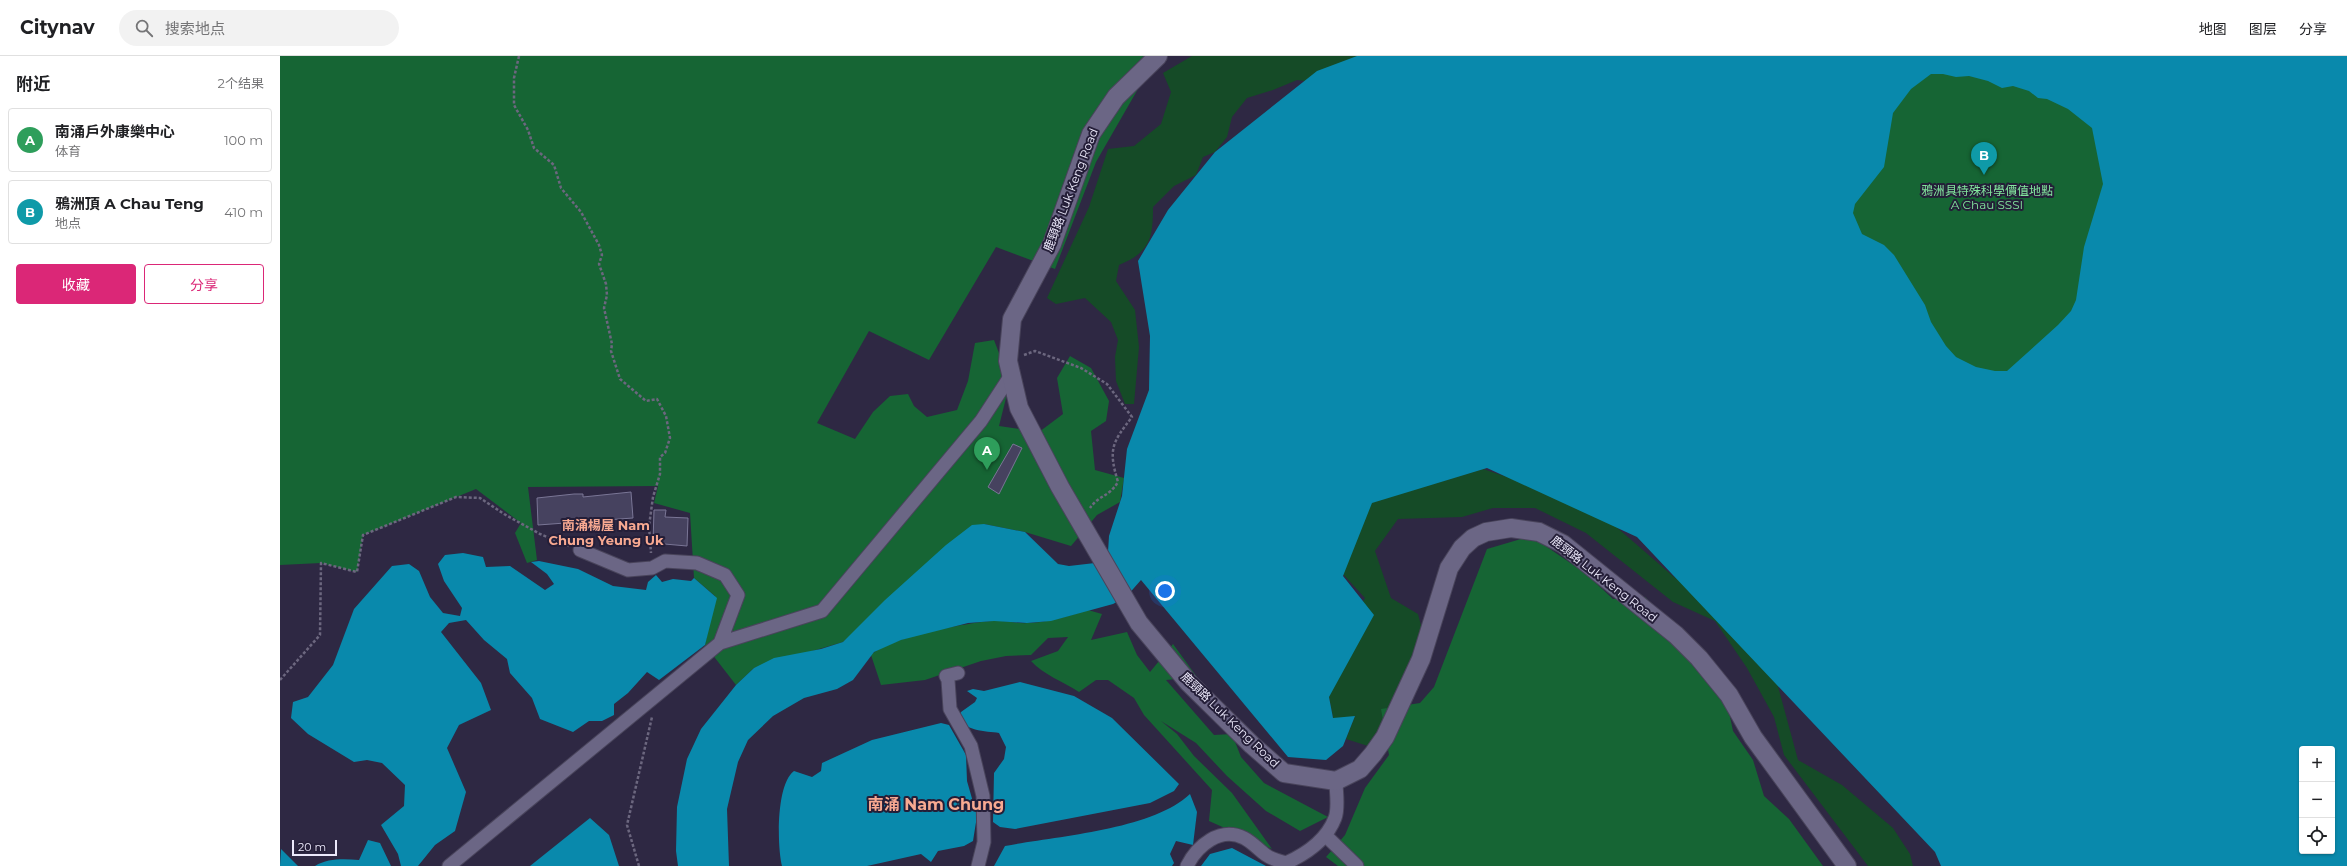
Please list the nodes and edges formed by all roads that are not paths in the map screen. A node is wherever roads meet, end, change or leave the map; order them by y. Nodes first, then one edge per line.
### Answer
1 (1158, 56) edge
2 (1010, 368) junction
3 (580, 550) road end
4 (720, 643) junction
5 (958, 673) dead end
6 (1336, 781) junction
7 (1325, 835) junction
8 (449, 866) edge
9 (978, 866) edge
10 (1187, 866) edge
11 (1358, 866) edge
12 (1847, 866) edge

1 - 2 street, 鹿頸路 Luk Keng Road
2 - 4 street
2 - 6 street, 鹿頸路 Luk Keng Road
3 - 4 street
4 - 8 street
5 - 9 street
6 - 7 street
6 - 12 street, 鹿頸路 Luk Keng Road
7 - 10 street
7 - 11 street

